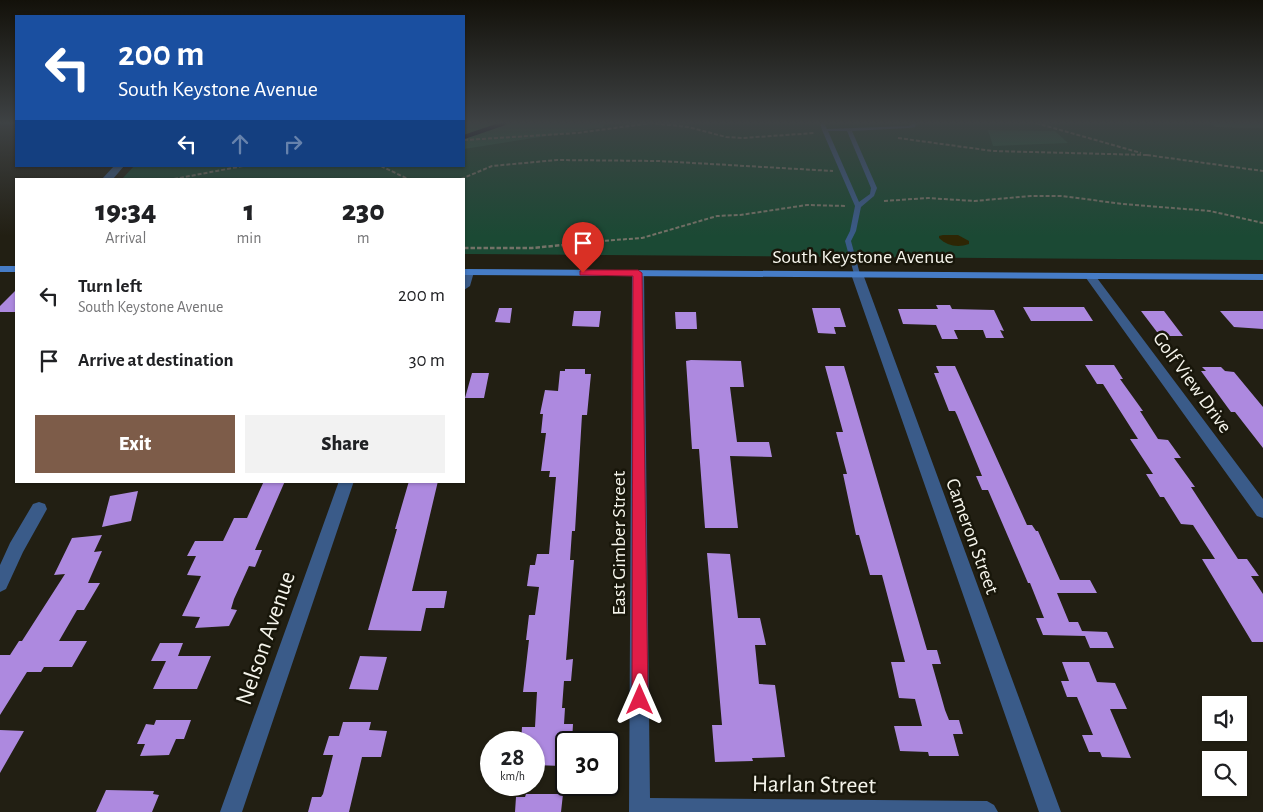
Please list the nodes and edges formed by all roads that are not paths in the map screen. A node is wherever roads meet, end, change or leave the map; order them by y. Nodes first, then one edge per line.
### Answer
1 (838, 161) edge
2 (862, 161) edge
3 (119, 167) edge
4 (108, 178) edge
5 (858, 206) junction
6 (0, 269) edge
7 (15, 269) edge
8 (466, 272) edge
9 (638, 273) junction
10 (857, 274) junction
11 (1090, 276) junction
12 (1263, 277) edge
13 (346, 483) edge
14 (38, 509) dead end
15 (1263, 511) edge
16 (0, 584) edge
17 (640, 810) edge
18 (231, 812) edge
19 (987, 812) edge
20 (1050, 812) edge

1 - 5 lane
2 - 5 lane
3 - 4 street
5 - 10 lane
6 - 7 main road
8 - 9 main road, South Keystone Avenue
9 - 10 main road, South Keystone Avenue
9 - 17 street, East Gimber Street
10 - 11 main road, South Keystone Avenue
10 - 20 street, Cameron Street
11 - 12 main road, South Keystone Avenue
11 - 15 street, Golf View Drive
13 - 18 street, Nelson Avenue
14 - 16 street
17 - 19 street, Harlan Street

